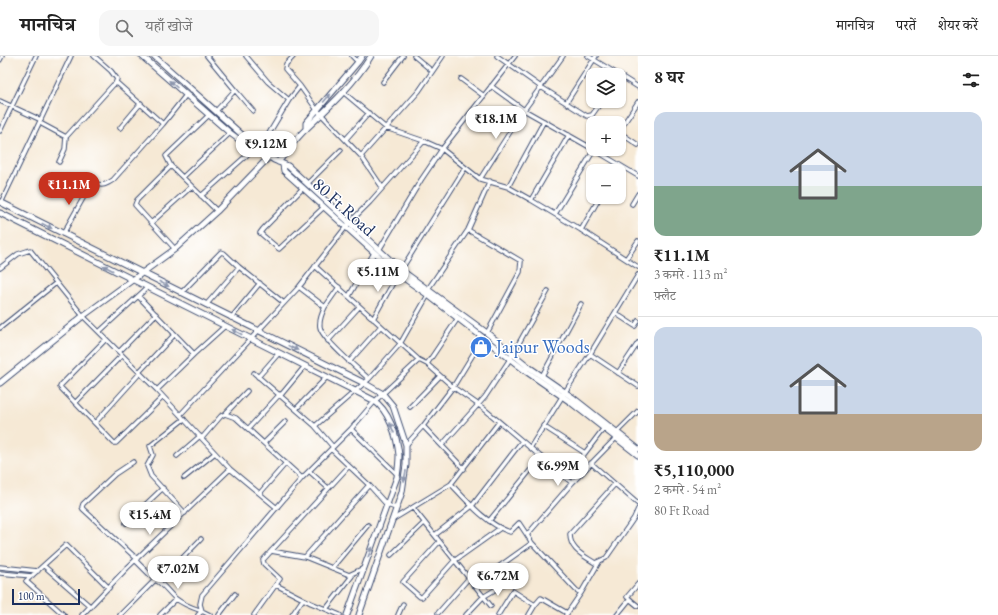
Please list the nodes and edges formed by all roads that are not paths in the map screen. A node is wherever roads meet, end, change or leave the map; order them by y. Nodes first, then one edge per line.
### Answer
1 (2, 56) edge
2 (36, 56) edge
3 (71, 56) edge
4 (94, 56) edge
5 (142, 56) edge
6 (154, 56) edge
7 (207, 56) edge
8 (246, 56) edge
9 (293, 56) edge
10 (352, 56) edge
11 (362, 56) edge
12 (371, 56) edge
13 (403, 56) edge
14 (414, 56) edge
15 (443, 56) edge
16 (497, 56) edge
17 (515, 56) edge
18 (564, 56) edge
19 (588, 56) edge
20 (595, 58) edge
21 (0, 60) edge
22 (358, 62) junction
23 (508, 65) junction
24 (609, 68) edge
25 (432, 71) junction
26 (461, 79) dead end
27 (626, 79) edge
28 (383, 82) dead end
29 (115, 84) junction
30 (300, 86) junction
31 (491, 86) junction
32 (541, 87) junction
33 (638, 87) edge
34 (235, 90) junction
35 (343, 92) junction
36 (186, 95) junction
37 (484, 96) junction
38 (288, 100) junction
39 (0, 101) edge
40 (638, 102) edge
41 (141, 103) junction
42 (566, 103) junction
43 (11, 107) junction
44 (597, 108) edge
45 (317, 110) junction
46 (524, 110) junction
47 (216, 111) junction
48 (253, 111) dead end
49 (369, 113) junction
50 (322, 114) junction
51 (209, 115) junction
52 (626, 120) edge
53 (40, 122) junction
54 (544, 122) junction
55 (163, 124) junction
56 (120, 128) dead end
57 (386, 128) junction
58 (306, 129) junction
59 (0, 132) edge
60 (230, 133) junction
61 (569, 136) junction
62 (626, 136) edge
63 (66, 137) junction
64 (346, 139) junction
65 (424, 141) junction
66 (586, 145) edge
67 (638, 145) edge
68 (252, 149) junction
69 (259, 150) junction
70 (341, 150) dead end
71 (442, 150) junction
72 (361, 156) junction
73 (590, 156) edge
74 (604, 156) edge
75 (269, 157) junction
76 (59, 162) dead end
77 (280, 164) junction
78 (616, 164) edge
79 (171, 166) junction
80 (465, 168) junction
81 (626, 169) edge
82 (638, 176) edge
83 (183, 177) junction
84 (480, 179) junction
85 (490, 181) junction
86 (191, 186) junction
87 (305, 186) junction
88 (382, 187) junction
89 (508, 188) junction
90 (638, 194) edge
91 (201, 196) junction
92 (531, 200) junction
93 (0, 203) edge
94 (596, 204) edge
95 (632, 204) dead end
96 (324, 207) junction
97 (217, 211) junction
98 (555, 214) junction
99 (1, 216) edge
100 (151, 223) junction
101 (347, 225) junction
102 (468, 230) junction
103 (581, 230) junction
104 (63, 234) junction
105 (638, 241) edge
106 (174, 249) junction
107 (377, 252) junction
108 (626, 259) junction
109 (315, 266) junction
110 (239, 267) junction
111 (638, 267) edge
112 (0, 268) edge
113 (399, 272) junction
114 (142, 273) junction
115 (638, 275) edge
116 (132, 279) junction
117 (56, 283) junction
118 (260, 283) junction
119 (148, 287) junction
120 (298, 287) junction
121 (339, 287) junction
122 (428, 289) junction
123 (548, 292) dead end
124 (181, 293) junction
125 (428, 295) junction
126 (349, 296) junction
127 (139, 297) junction
128 (284, 303) junction
129 (581, 304) dead end
130 (206, 305) junction
131 (325, 306) junction
132 (359, 307) junction
133 (615, 313) junction
134 (156, 314) junction
135 (83, 316) junction
136 (231, 318) junction
137 (458, 318) junction
138 (373, 319) junction
139 (638, 321) edge
140 (225, 326) junction
141 (381, 326) junction
142 (0, 328) edge
143 (258, 331) junction
144 (99, 332) junction
145 (487, 333) junction
146 (175, 334) junction
147 (483, 338) junction
148 (106, 339) junction
149 (251, 339) junction
150 (328, 341) junction
151 (638, 343) edge
152 (400, 344) junction
153 (119, 352) junction
154 (278, 353) junction
155 (194, 354) junction
156 (590, 354) junction
157 (122, 355) junction
158 (512, 357) junction
159 (419, 360) junction
160 (349, 362) junction
161 (427, 364) junction
162 (305, 366) junction
163 (140, 372) junction
164 (254, 373) dead end
165 (618, 373) junction
166 (440, 376) junction
167 (542, 376) junction
168 (258, 377) junction
169 (327, 377) junction
170 (366, 381) junction
171 (0, 383) edge
172 (638, 386) edge
173 (453, 387) junction
174 (157, 390) junction
175 (247, 391) dead end
176 (354, 391) junction
177 (383, 394) junction
178 (563, 394) junction
179 (280, 395) junction
180 (163, 397) junction
181 (375, 401) junction
182 (75, 403) junction
183 (478, 405) junction
184 (410, 407) dead end
185 (296, 409) junction
186 (638, 411) edge
187 (224, 414) junction
188 (180, 415) junction
189 (184, 419) junction
190 (286, 421) dead end
191 (499, 422) junction
192 (95, 423) junction
193 (315, 426) junction
194 (423, 426) junction
195 (544, 426) junction
196 (604, 428) junction
197 (248, 429) junction
198 (351, 429) junction
199 (617, 435) junction
200 (201, 437) junction
201 (522, 441) junction
202 (264, 444) junction
203 (406, 445) junction
204 (442, 445) junction
205 (332, 448) junction
206 (530, 448) junction
207 (638, 448) edge
208 (215, 452) junction
209 (586, 453) junction
210 (638, 455) edge
211 (177, 456) dead end
212 (541, 457) junction
213 (133, 462) dead end
214 (286, 463) junction
215 (591, 463) junction
216 (349, 466) junction
217 (230, 469) junction
218 (464, 469) junction
219 (309, 471) junction
220 (397, 474) junction
221 (184, 478) dead end
222 (302, 478) junction
223 (566, 478) junction
224 (572, 483) junction
225 (451, 484) junction
226 (615, 484) junction
227 (369, 485) junction
228 (162, 488) junction
229 (328, 488) junction
230 (260, 493) junction
231 (638, 504) edge
232 (387, 505) junction
233 (472, 506) junction
234 (277, 508) junction
235 (396, 508) junction
236 (413, 508) junction
237 (638, 509) edge
238 (185, 513) junction
239 (634, 518) junction
240 (392, 521) junction
241 (489, 521) junction
242 (638, 522) edge
243 (126, 523) dead end
244 (424, 523) junction
245 (368, 525) dead end
246 (499, 528) junction
247 (435, 535) junction
248 (527, 535) junction
249 (201, 539) dead end
250 (439, 542) junction
251 (532, 543) junction
252 (271, 551) junction
253 (391, 555) dead end
254 (305, 558) junction
255 (136, 560) junction
256 (454, 561) junction
257 (599, 562) junction
258 (44, 566) junction
259 (0, 567) edge
260 (332, 568) junction
261 (364, 568) junction
262 (496, 570) junction
263 (38, 571) junction
264 (0, 573) edge
265 (349, 575) junction
266 (32, 576) junction
267 (468, 579) junction
268 (157, 581) junction
269 (638, 584) edge
270 (276, 585) junction
271 (473, 585) junction
272 (109, 588) junction
273 (581, 593) junction
274 (235, 594) dead end
275 (483, 597) junction
276 (176, 599) junction
277 (304, 599) junction
278 (630, 600) junction
279 (403, 604) dead end
280 (535, 605) junction
281 (91, 606) junction
282 (491, 606) dead end
283 (638, 606) edge
284 (326, 609) junction
285 (202, 611) junction
286 (438, 613) dead end
287 (566, 614) edge
288 (64, 615) edge
289 (82, 615) edge
290 (120, 615) edge
291 (160, 615) edge
292 (198, 615) edge
293 (210, 615) edge
294 (219, 615) edge
295 (254, 615) edge
296 (292, 615) edge
297 (340, 615) edge
298 (347, 615) edge
299 (359, 615) edge
300 (398, 615) edge
301 (466, 615) edge
302 (498, 615) edge
303 (529, 615) edge
304 (617, 615) edge

1 - 21 street
2 - 43 street
3 - 53 street
4 - 29 street
36 -> 5 street
6 - 47 street
7 - 34 street
8 - 38 street
9 - 30 street
10 - 22 street
11 - 22 street
12 - 35 street
13 - 28 street
14 - 25 street
15 - 25 street
16 - 23 street
17 - 23 street
18 - 32 street
19 - 20 street
20 - 24 street
20 - 42 street
45 -> 22 street
23 - 31 street
23 - 32 street
25 - 57 street
26 - 37 street
27 - 33 street
29 - 41 street
29 - 63 street
30 - 38 street
30 - 45 street
31 - 37 street
31 - 46 street
32 - 42 street
32 - 46 street
34 - 47 street
34 - 48 street
35 - 49 street
35 - 50 street
36 - 51 street
36 - 55 street
37 - 71 street
38 - 69 street
39 - 43 street
40 - 52 street
41 - 55 street
41 - 56 street
42 - 44 street
43 - 53 street
43 - 59 street
45 - 50 street
45 - 58 street
46 - 54 street
46 - 84 street
47 - 69 street
49 - 57 street
49 - 64 street
50 - 58 street
50 - 64 street
51 - 60 street
51 - 79 street
53 - 63 street
53 - 93 street
54 - 61 street
54 - 89 street
55 - 104 street
57 - 65 street
57 - 72 street
58 - 77 street
60 - 68 street
60 - 83 street
61 - 66 street
61 - 92 street
62 - 67 street
63 - 76 street
64 - 72 street
65 - 71 street
65 - 88 street
68 - 69 street
68 - 91 street
69 - 75 street
70 - 87 street
71 - 80 street
71 - 107 street
72 - 88 street
73 - 98 street
74 - 78 street
75 - 77 street
75 - 97 street
77 - 87 street, 80 Ft Road
79 - 83 street
79 - 100 street
80 - 84 street
80 - 113 street
81 - 82 street
83 - 86 street
84 - 85 street
85 - 89 street
85 - 102 street
86 - 91 street
86 - 100 street
87 - 96 street, 80 Ft Road
87 - 96 street
87 - 101 street, 80 Ft Road
88 - 101 street
89 - 92 street
90 - 95 street
91 - 97 street
92 - 98 street
93 -> 104 street
94 - 103 street
96 - 101 street, 80 Ft Road
97 - 106 street
98 - 103 street
116 -> 99 street
100 - 106 street
101 - 107 street, 80 Ft Road
101 - 109 street
102 - 122 street
102 - 145 street
103 - 108 street
104 - 114 street
105 - 108 street
106 - 114 street
107 - 113 street, 80 Ft Road
107 - 126 street
108 - 111 street
109 - 120 street
109 - 121 street
110 - 118 street
110 - 124 street
110 - 130 street
112 - 117 street
113 - 122 street, 80 Ft Road
113 - 125 street, 80 Ft Road
113 - 138 street
114 - 116 street
114 -> 124 street
115 - 133 street
116 - 119 street
116 - 135 street
117 - 135 street
117 - 142 street
118 - 128 street
118 - 136 street
119 - 127 street
119 - 140 street
120 - 128 street
120 - 131 street
121 - 126 street
121 - 131 street
122 - 125 street
122 - 145 street, 80 Ft Road
123 - 158 street
124 - 130 street
125 - 137 street, 80 Ft Road
125 - 152 street
126 - 132 street
127 - 134 street
127 - 144 street
128 - 143 street
129 - 167 street
130 - 136 street
131 - 150 street
132 - 138 street
132 - 150 street
133 - 139 street
133 - 156 street
134 - 146 street
134 - 153 street
135 - 144 street
135 - 171 street
136 - 143 street
137 - 147 street, 80 Ft Road
137 - 161 street
138 - 141 street
149 -> 140 street
140 - 155 street
141 - 152 street
141 - 160 street
143 - 149 street
143 -> 170 street
144 - 148 street
145 - 158 street, 80 Ft Road
146 - 155 street
146 - 163 street
147 - 158 street, 80 Ft Road
147 - 173 street
148 - 153 street
148 - 182 street
149 - 154 street
149 - 188 street
150 - 160 street
151 - 165 street
152 - 159 street
152 - 170 street
153 - 157 street
154 - 162 street
154 - 168 street
155 - 174 street
156 - 165 street
156 - 178 street
157 - 163 street
157 - 182 street
158 - 167 street, 80 Ft Road
158 - 178 street, 80 Ft Road
158 - 183 street
159 - 161 street
159 - 177 street
160 - 170 street
161 - 166 street
162 - 169 street
162 - 179 street
163 - 174 street
163 - 192 street
164 - 168 street
165 - 172 street
166 - 173 street
166 - 184 street
167 - 178 street, 80 Ft Road
168 - 179 street
169 - 176 street
169 - 185 street
170 - 176 street
170 - 177 street
173 - 183 street
173 - 194 street
174 - 180 street
175 - 187 street
176 - 181 street
176 - 193 street
177 - 181 street
177 - 203 street
178 - 195 street
178 - 196 street, 80 Ft Road
178 - 199 street, 80 Ft Road
179 - 185 street
179 - 197 street
180 - 188 street
180 - 192 street
181 - 198 street
220 -> 181 street
182 - 192 street
183 - 191 street
183 - 204 street
185 - 193 street
186 - 199 street
187 - 197 street
187 - 200 street
188 - 189 street
189 - 200 street
189 - 228 street
190 - 202 street
191 - 201 street
191 - 218 street
193 - 205 street
194 - 203 street
194 - 204 street
195 - 206 street
195 - 209 street
196 - 199 street, 80 Ft Road
196 - 209 street
197 - 202 street
198 - 205 street
198 - 220 street
199 - 207 street, 80 Ft Road
199 - 210 street, 80 Ft Road
199 - 215 street
200 - 208 street
200 - 211 street
201 - 206 street
201 - 233 street
202 - 214 street
203 -> 235 street
204 - 218 street
205 - 216 street
205 - 219 street
206 - 212 street
208 - 217 street
208 - 221 street
209 - 223 street
212 - 223 street
212 - 241 street
213 - 255 street
214 - 222 street
214 - 230 street
215 - 224 street
215 - 226 street
216 - 227 street
216 - 229 street
217 - 230 street
217 - 238 street
218 - 225 street
219 - 222 street
219 - 229 street
220 - 232 street
222 - 234 street
223 - 224 street
224 - 248 street
225 - 233 street
225 - 236 street
226 - 231 street
226 - 257 street
227 - 232 street
227 - 254 street
228 - 238 street
228 - 243 street
229 - 252 street
230 - 234 street
232 - 235 street
261 -> 232 street
233 - 241 street
233 - 247 street
234 - 285 street
235 - 240 street
236 - 240 street
236 - 244 street
237 - 239 street
238 - 255 street
239 - 242 street
239 - 257 street
240 - 299 street
241 - 246 street
244 - 247 street
244 - 253 street
245 - 260 street
246 - 248 street
246 - 256 street
247 - 250 street
248 - 251 street
249 - 268 street
250 - 256 street
250 - 256 street
251 - 262 street
251 - 273 street
252 - 254 street
252 - 270 street
254 - 260 street
255 - 268 street
255 - 272 street
256 - 267 street
257 - 273 street
258 - 263 street
258 - 272 street
258 - 281 street
259 - 263 street
260 - 265 street
261 - 265 street
261 - 298 street
262 - 271 street
262 - 275 street
263 - 266 street
264 - 266 street
265 - 284 street
266 - 288 street
267 - 271 street
267 - 286 street
268 - 276 street
268 - 290 street
269 - 278 street
270 - 277 street
270 - 295 street
271 - 275 street
272 - 281 street
273 - 287 street
274 - 294 street
275 - 282 street
275 - 301 street
276 - 285 street
276 - 291 street
277 - 284 street
277 - 296 street
278 - 283 street
278 - 304 street
279 - 300 street
280 - 287 street
280 - 302 street
280 - 303 street
281 - 289 street
284 - 297 street
285 - 292 street
285 - 293 street

